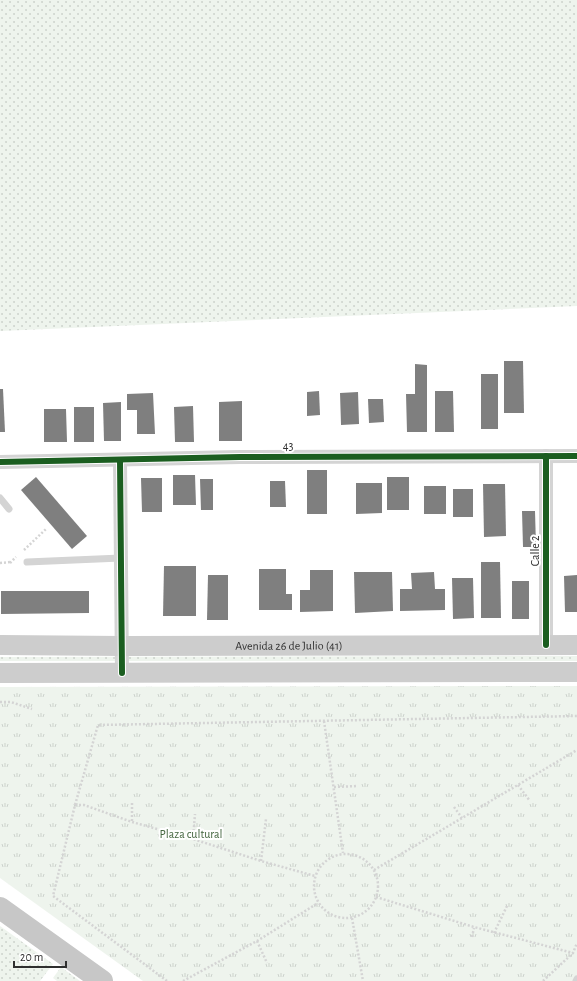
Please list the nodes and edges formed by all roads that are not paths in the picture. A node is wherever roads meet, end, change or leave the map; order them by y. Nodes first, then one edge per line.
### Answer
1 (546, 456) junction
2 (577, 456) edge
3 (120, 460) junction
4 (0, 462) edge
5 (0, 498) edge
6 (9, 509) dead end
7 (121, 558) junction
8 (28, 562) dead end
9 (0, 645) edge
10 (546, 645) junction
11 (577, 645) edge
12 (122, 646) junction
13 (577, 672) edge
14 (0, 673) edge
15 (122, 673) junction
16 (0, 908) edge
17 (102, 981) edge

1 - 2 street, 43
1 - 3 street, 43
1 - 10 street, Calle 2
3 - 4 street, 43
3 - 7 street
5 - 6 lane
7 - 8 lane
7 - 12 street
9 - 12 main road, Avenida 26 de Julio (41)
10 - 11 main road, Avenida 26 de Julio (41)
10 - 12 main road, Avenida 26 de Julio (41)
12 - 15 street
13 - 15 main road
14 - 15 main road
16 - 17 main road

